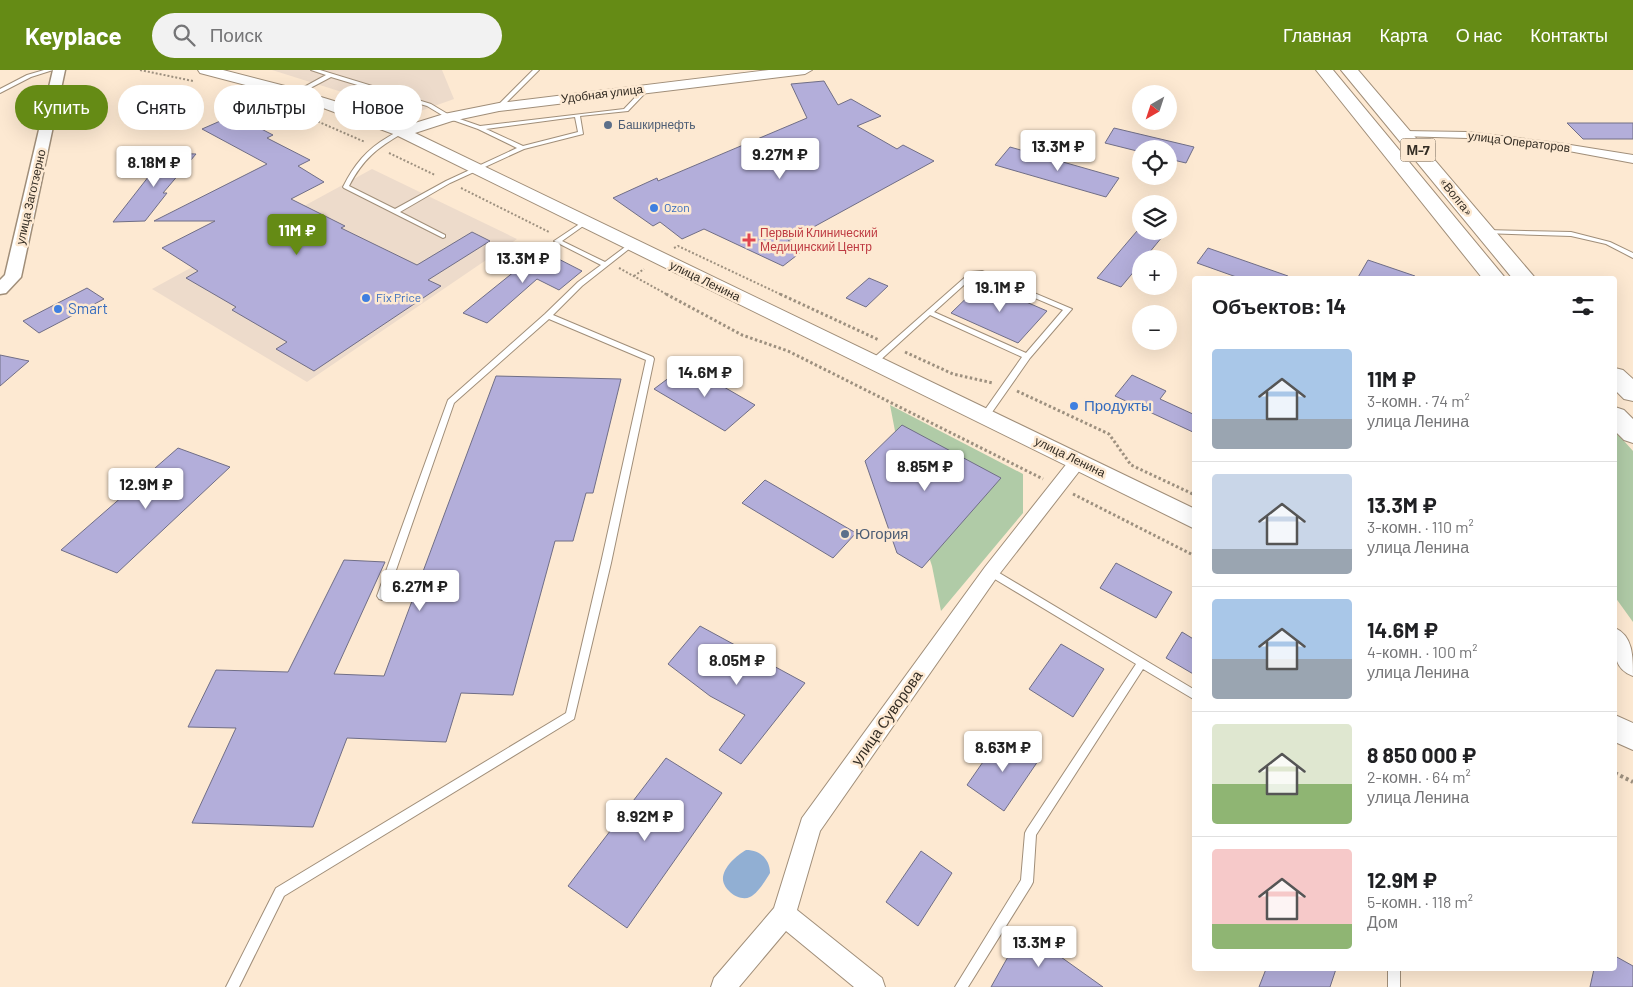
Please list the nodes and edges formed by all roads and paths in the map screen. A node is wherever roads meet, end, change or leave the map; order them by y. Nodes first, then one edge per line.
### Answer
1 (50, 70) edge
2 (59, 70) edge
3 (140, 70) edge
4 (314, 70) edge
5 (536, 70) edge
6 (806, 70) edge
7 (1324, 70) edge
8 (1349, 70) edge
9 (212, 74) edge
10 (330, 75) junction
11 (261, 85) edge
12 (312, 85) edge
13 (647, 88) junction
14 (1, 92) edge
15 (324, 102) edge
16 (499, 107) junction
17 (577, 115) junction
18 (449, 116) junction
19 (324, 124) edge
20 (480, 128) junction
21 (401, 132) junction
22 (1404, 134) junction
23 (374, 146) junction
24 (522, 148) junction
25 (1633, 159) edge
26 (476, 169) junction
27 (448, 182) junction
28 (395, 212) junction
29 (584, 223) junction
30 (1485, 232) junction
31 (443, 236) dead end
32 (561, 238) junction
33 (631, 245) junction
34 (1633, 256) edge
35 (659, 259) junction
36 (608, 263) junction
37 (634, 276) junction
38 (1493, 276) edge
39 (1522, 276) edge
40 (0, 289) edge
41 (928, 312) junction
42 (548, 316) junction
43 (891, 346) junction
44 (1027, 356) junction
45 (873, 362) junction
46 (1617, 378) edge
47 (1006, 386) junction
48 (1633, 393) edge
49 (984, 416) junction
50 (1617, 418) edge
51 (1633, 434) edge
52 (1078, 461) junction
53 (1058, 486) junction
54 (1192, 493) edge
55 (1192, 518) edge
56 (1192, 554) edge
57 (991, 572) junction
58 (382, 596) dead end
59 (1617, 642) edge
60 (1142, 663) junction
61 (1633, 664) edge
62 (1192, 693) edge
63 (1617, 729) edge
64 (1633, 737) edge
65 (1617, 774) edge
66 (1633, 782) edge
67 (784, 915) junction
68 (1394, 971) edge
69 (232, 987) edge
70 (723, 987) edge
71 (872, 987) edge
72 (961, 987) edge
73 (1394, 987) edge

1 - 14 lane
2 - 40 street, улица Заготзерно
3 - 9 path
4 - 10 lane
5 - 16 lane
6 - 13 main road, Удобная улица
7 - 38 highway, «Волга» / М-7
8 - 22 highway, «Волга» / М-7
9 - 11 main road, улица Ленина
10 - 12 lane
10 - 18 lane
13 - 16 main road, Удобная улица
13 - 17 lane
15 - 21 main road, улица Ленина
16 - 18 main road, Удобная улица
17 - 20 lane
17 - 24 lane
18 - 20 lane
18 - 21 main road, Удобная улица
19 - 23 path
20 - 24 lane
21 - 23 lane
21 - 26 main road, улица Ленина
22 - 25 street, улица Операторов
22 - 30 highway, «Волга» / М-7
23 - 27 path
23 - 28 lane
24 - 26 lane
26 - 27 lane
26 - 29 main road, улица Ленина
27 - 28 lane
27 - 32 path
28 - 31 lane
29 - 32 lane
29 - 33 main road, улица Ленина
30 - 34 lane
30 - 39 highway, «Волга» / М-7
32 - 36 lane
33 - 35 main road, улица Ленина
33 - 36 lane
35 - 37 path
35 - 43 path
35 - 45 main road, улица Ленина
36 - 37 path
36 - 42 lane
37 - 53 path
41 - 43 lane
41 - 44 lane
41 - 44 lane
42 - 58 lane
42 - 69 lane
43 - 45 lane
43 - 47 path
44 - 47 lane
45 - 49 main road, улица Ленина
46 - 48 highway
47 - 49 lane
47 - 54 path
49 - 52 main road, улица Ленина
50 - 51 highway
52 - 53 street, улица Суворова
52 - 55 main road, улица Ленина
53 - 56 path
53 - 57 street, улица Суворова
57 - 60 lane
57 - 67 street, улица Суворова
59 - 61 main road
60 - 62 lane
60 - 72 lane
63 - 64 main road
65 - 66 path
67 - 70 street, улица Суворова
67 - 71 street
68 - 73 lane

